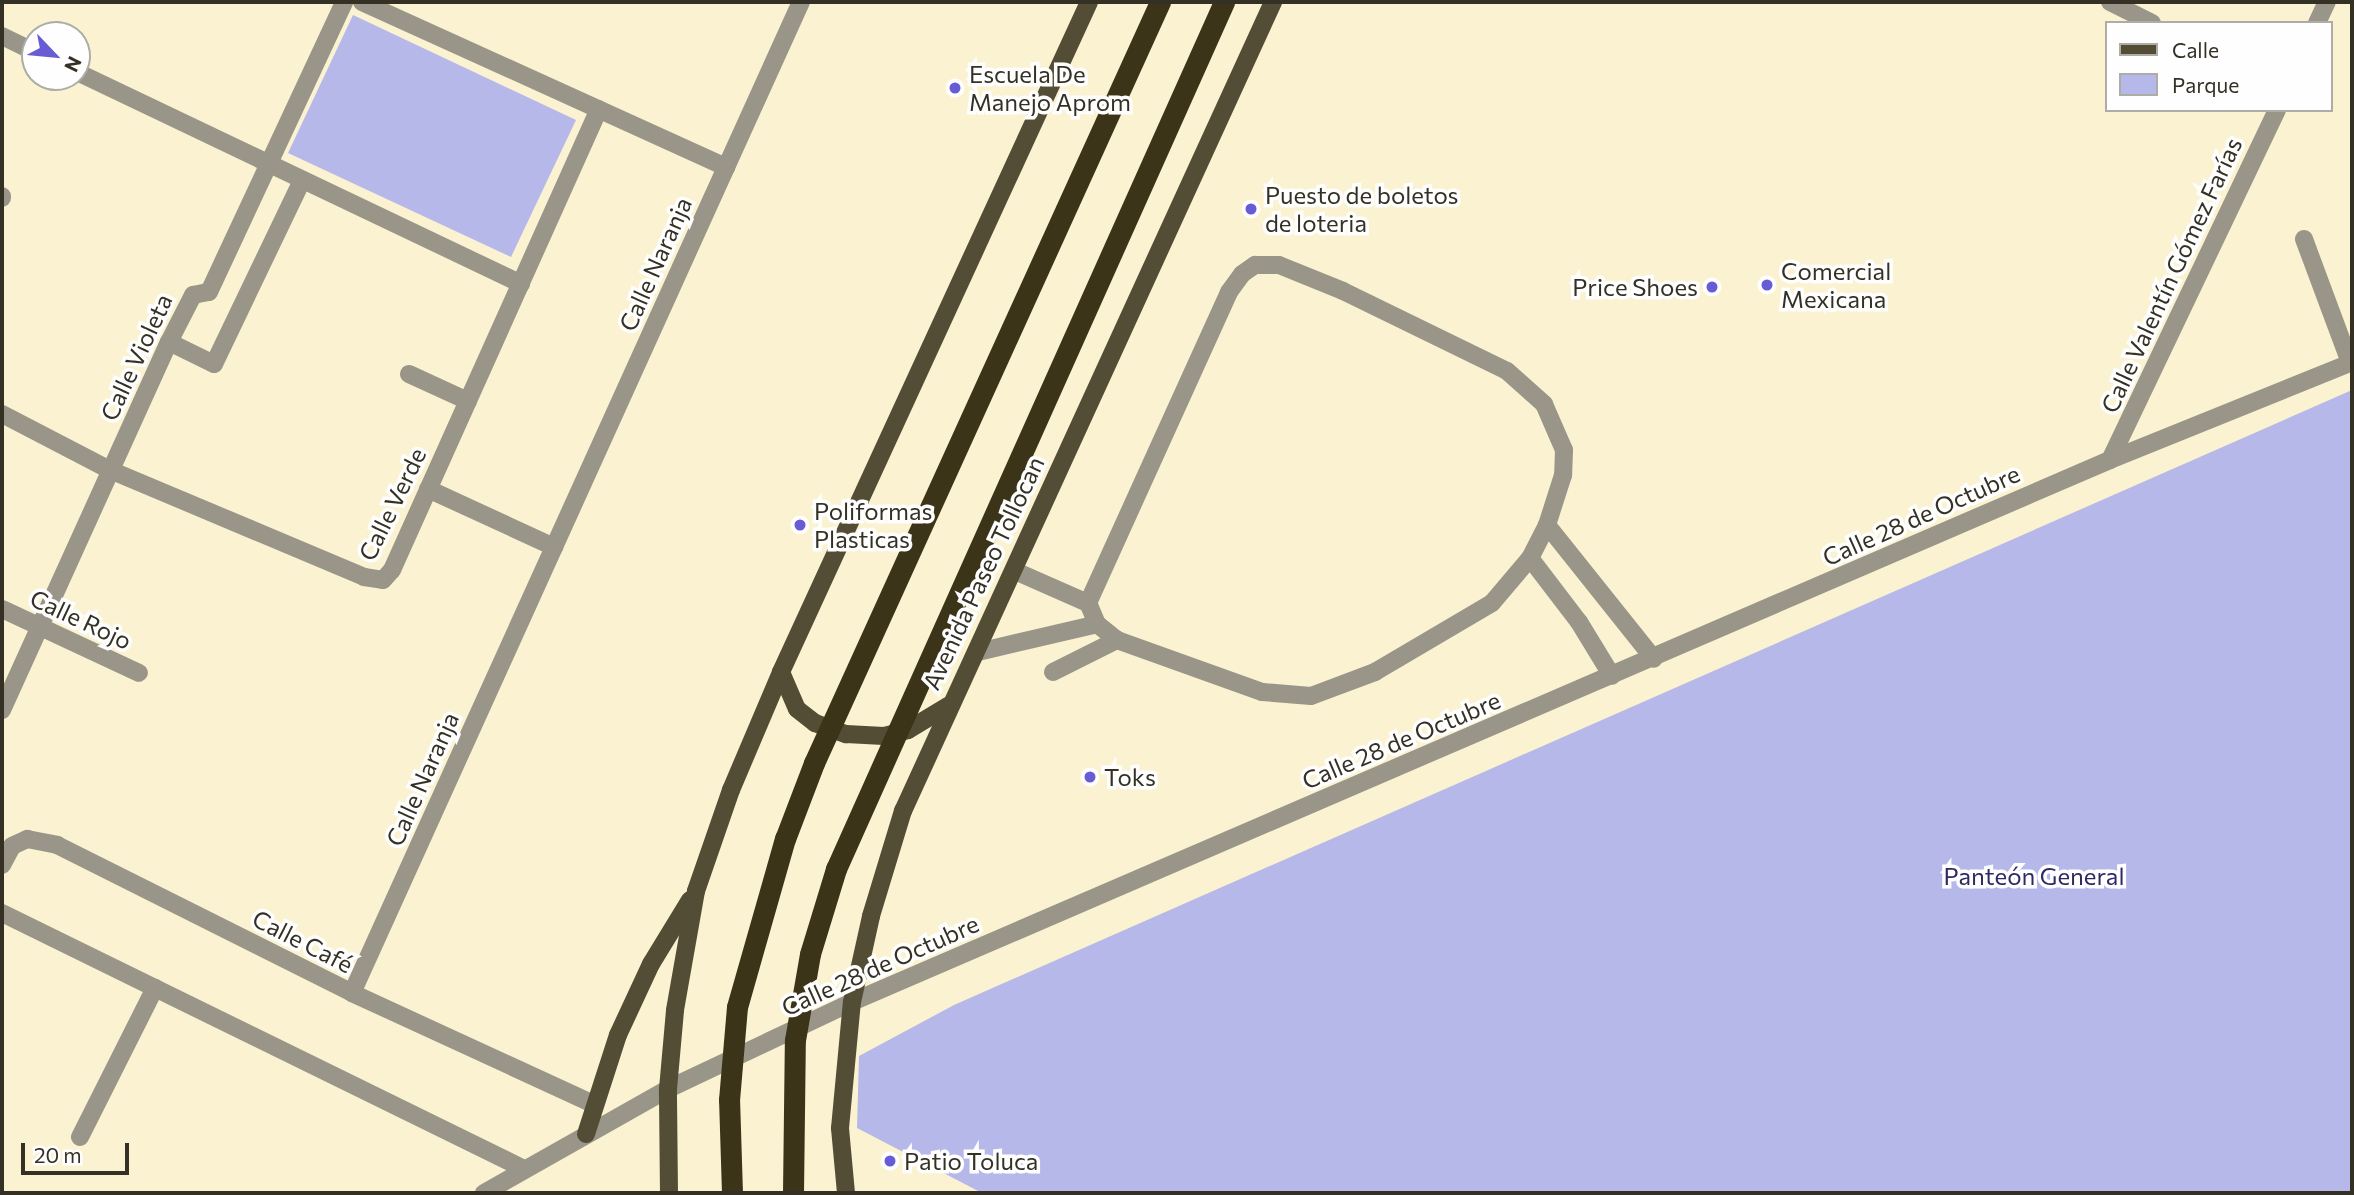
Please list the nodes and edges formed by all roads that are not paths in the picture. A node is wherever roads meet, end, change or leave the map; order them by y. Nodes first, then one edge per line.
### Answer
1 (344, 2) edge
2 (362, 2) edge
3 (801, 2) edge
4 (1089, 2) edge
5 (1160, 2) edge
6 (1224, 2) edge
7 (1273, 2) edge
8 (2110, 2) edge
9 (2327, 2) edge
10 (2148, 21) edge
11 (2318, 21) edge
12 (2, 36) edge
13 (21, 45) edge
14 (91, 79) edge
15 (600, 109) junction
16 (2276, 112) edge
17 (268, 162) junction
18 (726, 167) junction
19 (302, 180) junction
20 (2304, 239) dead end
21 (521, 284) junction
22 (169, 342) junction
23 (2351, 363) edge
24 (409, 374) dead end
25 (468, 401) junction
26 (2, 414) edge
27 (2110, 460) junction
28 (110, 470) junction
29 (428, 489) junction
30 (1547, 525) junction
31 (554, 547) junction
32 (1530, 558) junction
33 (1015, 571) junction
34 (1088, 603) junction
35 (2, 609) edge
36 (1097, 624) junction
37 (40, 626) junction
38 (1117, 640) junction
39 (978, 652) junction
40 (1654, 659) junction
41 (781, 672) junction
42 (1053, 672) dead end
43 (139, 673) dead end
44 (1612, 676) junction
45 (950, 704) junction
46 (2, 710) edge
47 (2, 865) edge
48 (696, 891) junction
49 (2, 913) edge
50 (155, 988) junction
51 (352, 993) junction
52 (852, 1002) junction
53 (668, 1089) junction
54 (593, 1104) junction
55 (586, 1135) junction
56 (80, 1137) dead end
57 (524, 1169) junction
58 (484, 1193) edge
59 (669, 1193) edge
60 (733, 1193) edge
61 (793, 1193) edge
62 (846, 1193) edge

1 - 17 street, Calle Violeta
2 - 15 street
3 - 18 street, Calle Naranja
4 - 41 main road
5 - 60 highway, bridge
6 - 61 highway, Avenida Paseo Tollocan, bridge
7 - 33 main road, Avenida Paseo Tollocan
8 - 10 street
9 - 11 street
12 - 13 street
14 - 17 street
15 - 18 street
15 - 21 street, Calle Verde
16 - 27 street, Calle Valentín Gómez Farías
17 - 19 street
17 - 22 street, Calle Violeta
18 - 31 street, Calle Naranja
19 - 21 street
19 - 22 street
20 - 23 street
21 - 25 street, Calle Verde
22 - 28 street, Calle Violeta
23 - 27 street, Calle 28 de Octubre
24 - 25 street
25 - 29 street, Calle Verde
26 - 28 street, Calle Verde
27 - 40 street, Calle 28 de Octubre
28 - 29 street, Calle Verde
28 - 37 street
29 - 31 street
30 - 32 street
30 - 34 street
30 - 40 street
31 - 51 street, Calle Naranja
32 - 38 street
32 - 44 street
33 - 34 street
33 - 39 main road, Avenida Paseo Tollocan
34 - 36 street
35 - 37 street, Calle Rojo
36 - 38 street
36 - 39 street
37 - 43 street, Calle Rojo
37 - 46 street
38 - 42 street
39 - 45 main road, Avenida Paseo Tollocan
40 - 44 street, Calle 28 de Octubre
41 - 45 main road
41 - 48 main road
44 - 52 street, Calle 28 de Octubre
45 - 52 main road, Avenida Paseo Tollocan
47 - 51 street, Calle Café
48 - 53 main road
48 - 54 main road
49 - 50 street
50 - 56 street
50 - 57 street
51 - 54 street, Calle Café
52 - 53 street, Calle 28 de Octubre
52 - 62 main road, Avenida Paseo Tollocan
53 - 55 street, Calle 28 de Octubre
53 - 59 main road
54 - 55 main road
55 - 57 street, Calle 28 de Octubre
57 - 58 street, Calle 28 de Octubre

